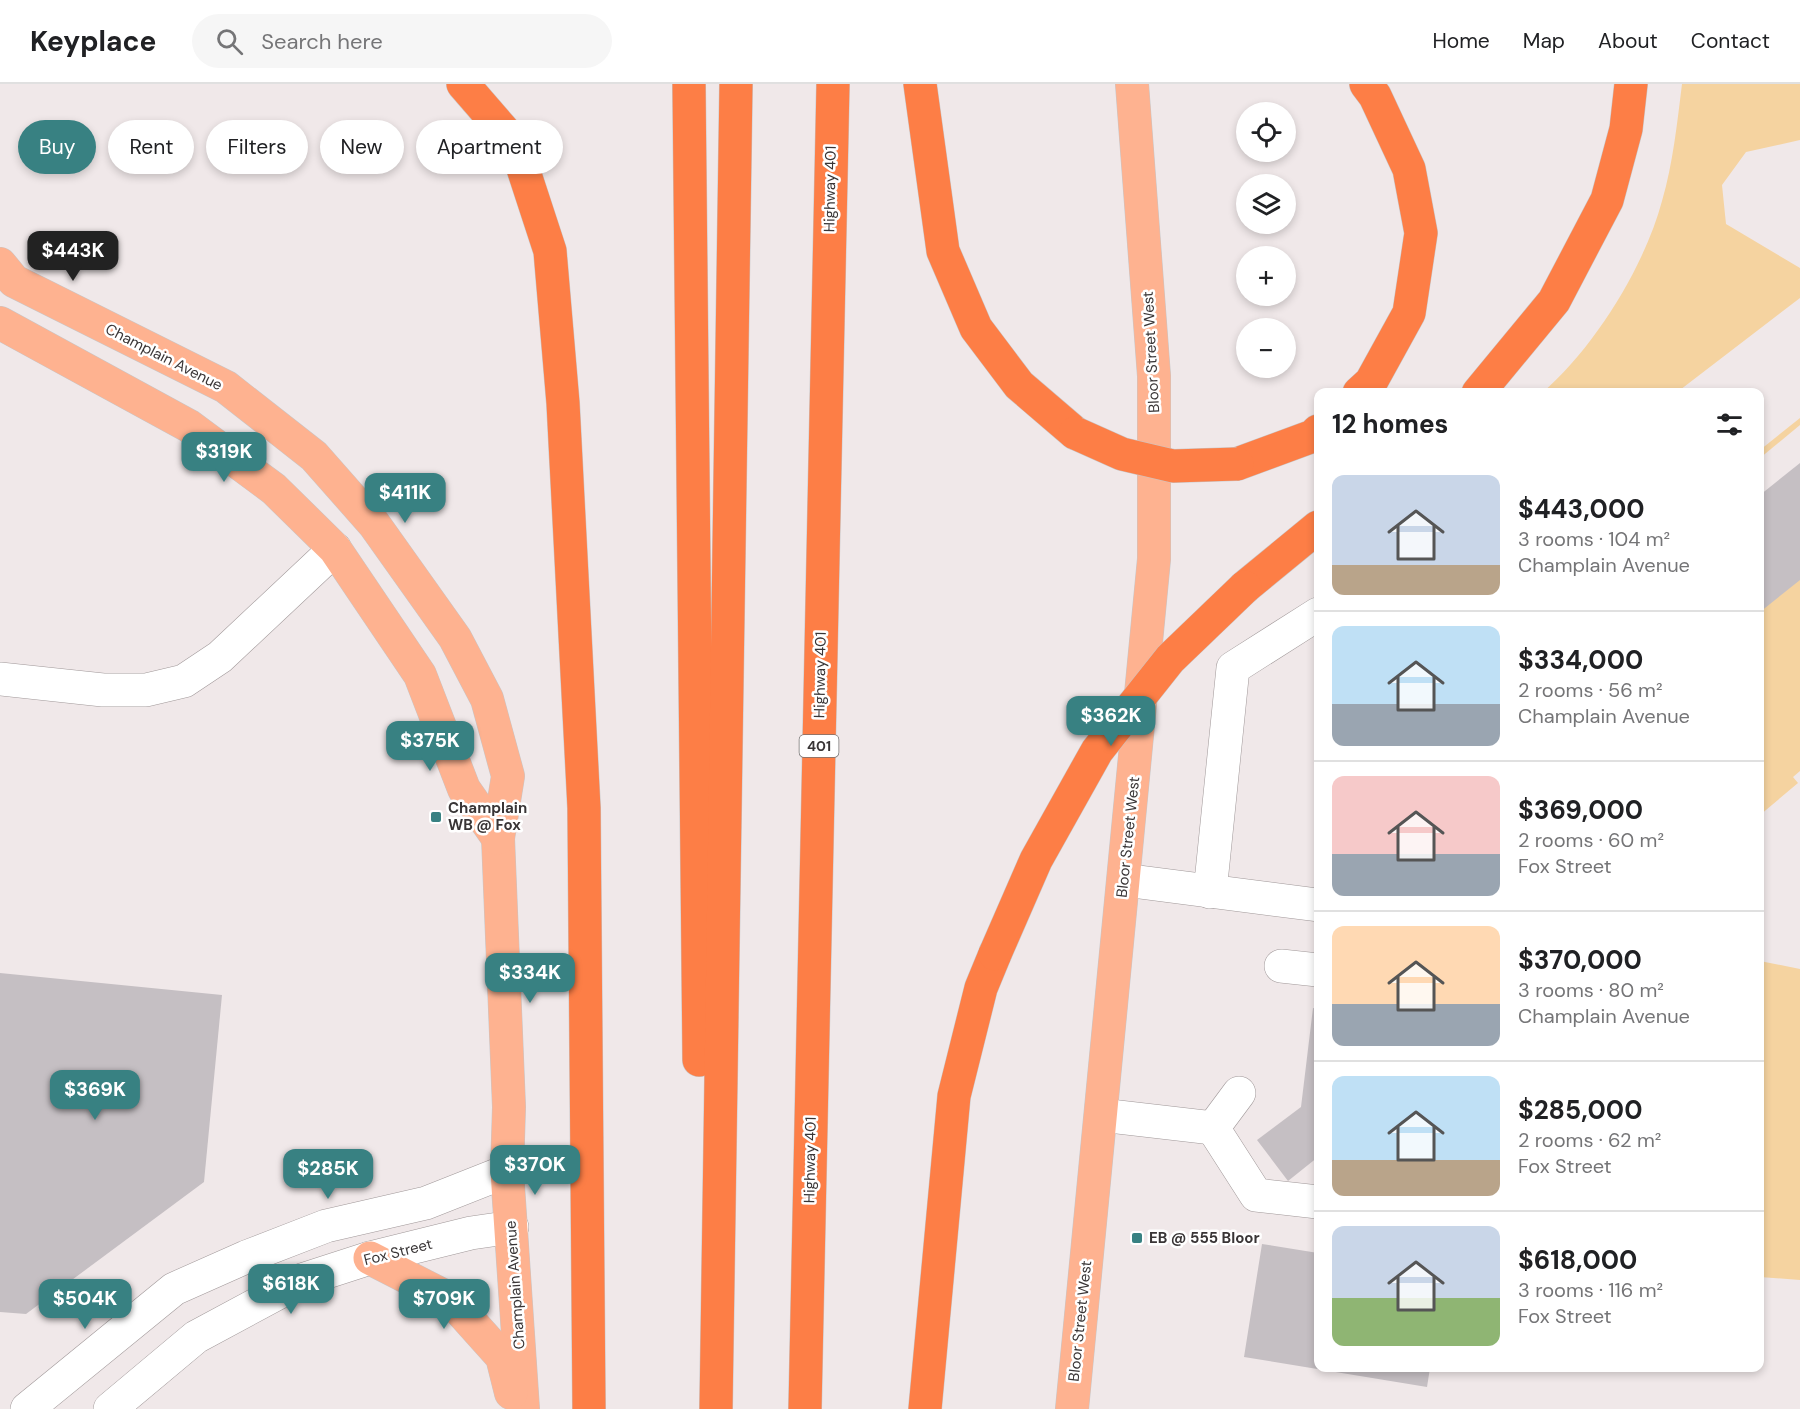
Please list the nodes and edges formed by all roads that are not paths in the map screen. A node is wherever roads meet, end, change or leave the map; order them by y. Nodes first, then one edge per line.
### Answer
1 (463, 84) edge
2 (689, 84) edge
3 (736, 84) edge
4 (832, 84) edge
5 (920, 84) edge
6 (1132, 84) edge
7 (1366, 84) edge
8 (1631, 84) edge
9 (0, 264) edge
10 (0, 323) edge
11 (1364, 388) edge
12 (1482, 388) edge
13 (1314, 435) edge
14 (1314, 530) edge
15 (335, 549) junction
16 (1314, 617) edge
17 (0, 678) edge
18 (498, 838) junction
19 (1124, 880) junction
20 (1210, 892) junction
21 (1314, 905) edge
22 (1281, 966) dead end
23 (1314, 970) edge
24 (1239, 1093) dead end
25 (1101, 1115) junction
26 (1213, 1128) junction
27 (507, 1171) junction
28 (1314, 1202) edge
29 (512, 1227) junction
30 (370, 1258) junction
31 (27, 1409) edge
32 (110, 1409) edge
33 (515, 1409) edge
34 (523, 1409) edge
35 (589, 1409) edge
36 (698, 1409) edge
37 (716, 1409) edge
38 (806, 1409) edge
39 (925, 1409) edge
40 (1071, 1409) edge

1 - 35 highway
2 - 36 highway
3 - 37 highway
4 - 38 highway, Highway 401 / 401
5 - 13 highway, bridge
6 - 19 main road, Bloor Street West
7 - 11 highway
8 - 12 highway
9 - 18 main road, Champlain Avenue
10 - 15 main road
14 - 39 highway, bridge
15 - 17 street
15 - 18 main road
16 - 20 street
18 - 27 main road, Champlain Avenue
19 - 20 street
19 - 25 main road, Bloor Street West
20 - 21 street
22 - 23 street
24 - 26 street
25 - 26 street
25 - 40 main road, Bloor Street West
26 - 28 street
27 - 29 main road, Champlain Avenue
27 - 31 street
29 - 30 street, Fox Street
29 - 34 main road, Champlain Avenue
30 - 32 street, Fox Street
30 - 33 main road

